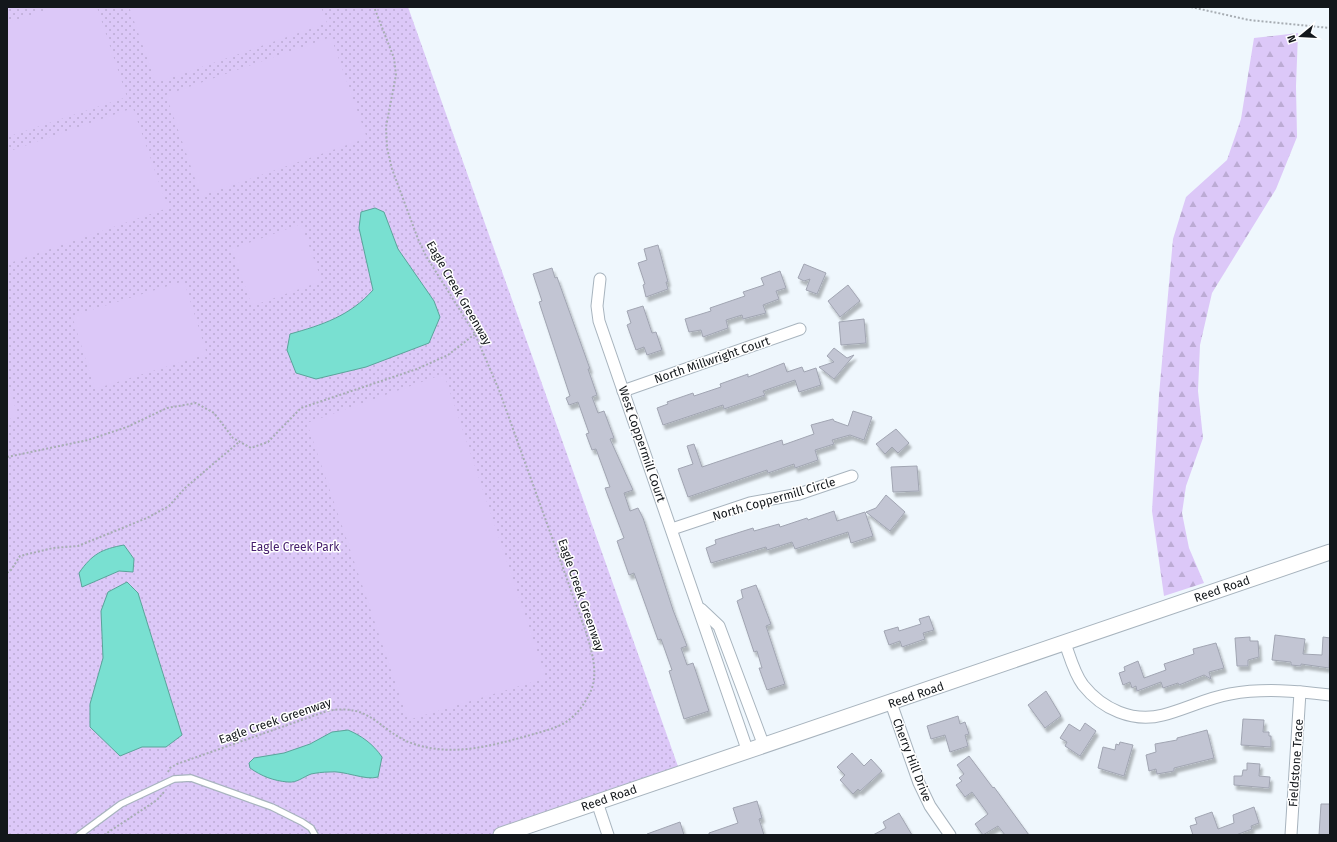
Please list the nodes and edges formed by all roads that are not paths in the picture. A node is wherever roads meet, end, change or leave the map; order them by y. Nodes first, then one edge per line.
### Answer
1 (600, 279) dead end
2 (800, 329) dead end
3 (623, 391) junction
4 (852, 476) dead end
5 (672, 529) junction
6 (1330, 552) edge
7 (699, 608) junction
8 (1065, 643) junction
9 (1300, 692) junction
10 (1330, 695) edge
11 (891, 703) junction
12 (764, 746) junction
13 (748, 752) junction
14 (597, 802) junction
15 (79, 835) edge
16 (315, 835) edge
17 (501, 835) edge
18 (608, 835) edge
19 (950, 835) edge
20 (1291, 835) edge

1 - 3 street, West Coppermill Court
2 - 3 street, North Millwright Court
3 - 5 street, West Coppermill Court
4 - 5 street, North Coppermill Circle
5 - 7 street, West Coppermill Court
6 - 8 main road, Reed Road
7 - 12 street, West Coppermill Court
7 - 13 street, West Coppermill Court
8 - 9 street
8 - 11 main road, Reed Road
9 - 10 street
9 - 20 street, Fieldstone Trace
11 - 12 main road, Reed Road
11 - 19 street, Cherry Hill Drive
12 - 13 main road, Reed Road
13 - 14 main road, Reed Road
14 - 17 main road, Reed Road
14 - 18 street
15 - 16 lane

